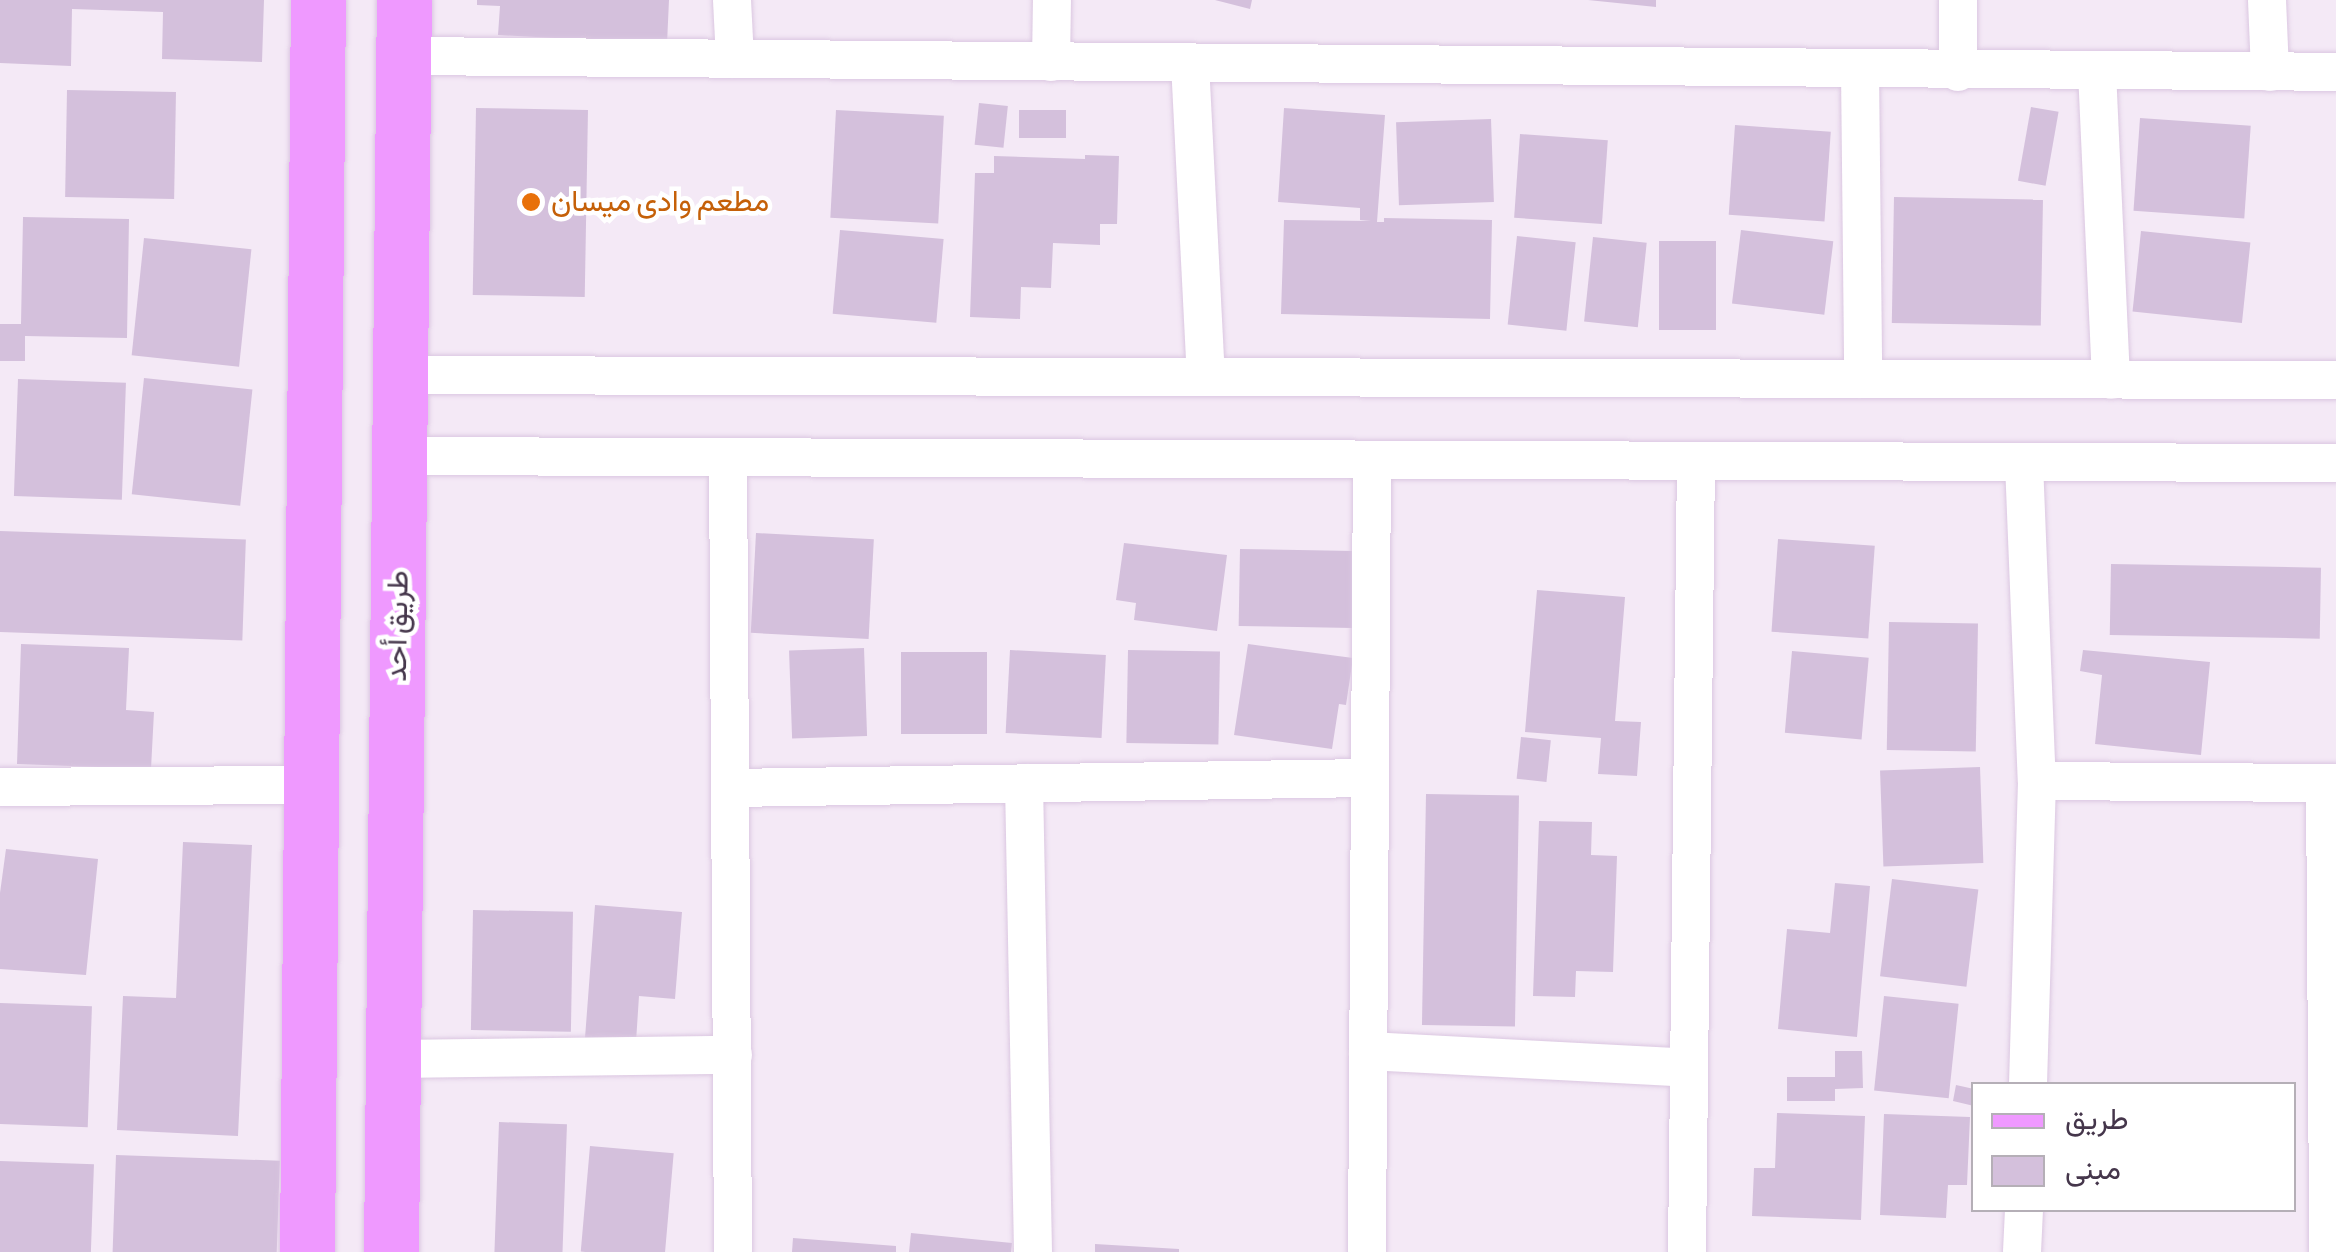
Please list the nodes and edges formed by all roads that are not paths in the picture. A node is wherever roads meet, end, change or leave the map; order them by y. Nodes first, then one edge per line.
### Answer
1 (318, 0) edge
2 (404, 0) edge
3 (732, 0) edge
4 (1052, 0) edge
5 (1958, 0) edge
6 (2267, 0) edge
7 (403, 56) junction
8 (734, 59) junction
9 (1051, 62) junction
10 (1190, 63) junction
11 (1860, 69) junction
12 (1958, 72) junction
13 (2097, 72) junction
14 (2270, 72) junction
15 (2336, 72) edge
16 (400, 375) junction
17 (1206, 377) junction
18 (1863, 379) junction
19 (2111, 380) junction
20 (2336, 380) edge
21 (400, 456) junction
22 (728, 458) junction
23 (1372, 462) junction
24 (1696, 462) junction
25 (2024, 463) junction
26 (2336, 463) edge
27 (1370, 778) junction
28 (2037, 781) junction
29 (1024, 783) junction
30 (2331, 783) edge
31 (310, 785) junction
32 (0, 787) edge
33 (731, 788) junction
34 (1368, 1051) junction
35 (733, 1055) junction
36 (393, 1059) junction
37 (1689, 1068) junction
38 (2028, 1082) edge
39 (2331, 1092) edge
40 (2024, 1212) edge
41 (307, 1252) edge
42 (392, 1252) edge
43 (734, 1252) edge
44 (1033, 1252) edge
45 (1366, 1252) edge
46 (1688, 1252) edge
47 (2022, 1252) edge
48 (2328, 1252) edge

1 - 31 main road
2 - 7 main road, طريق أحد
3 - 8 street
4 - 9 street
5 - 12 street
6 - 14 street
7 - 8 street
7 - 16 main road, طريق أحد
8 - 9 street
9 - 10 street
10 - 11 street
10 - 17 street
11 - 12 street
11 - 18 street
12 - 13 street
13 - 14 street
13 - 19 street
14 - 15 street
16 - 17 street
16 - 21 main road, طريق أحد
17 - 18 street
18 - 19 street
19 - 20 street
21 - 22 street
21 - 36 main road, طريق أحد
22 - 23 street
22 - 33 street
23 - 24 street
23 - 27 street
24 - 25 street
24 - 37 street
25 - 26 street
25 - 28 street
27 - 29 street
27 - 34 street
28 - 30 street
28 - 38 street
29 - 33 street
29 - 44 street
30 - 39 street
31 - 32 street
31 - 41 main road
33 - 35 street
34 - 37 street
34 - 45 street
35 - 36 street
35 - 43 street
36 - 42 main road, طريق أحد
37 - 46 street
39 - 48 street
40 - 47 street

